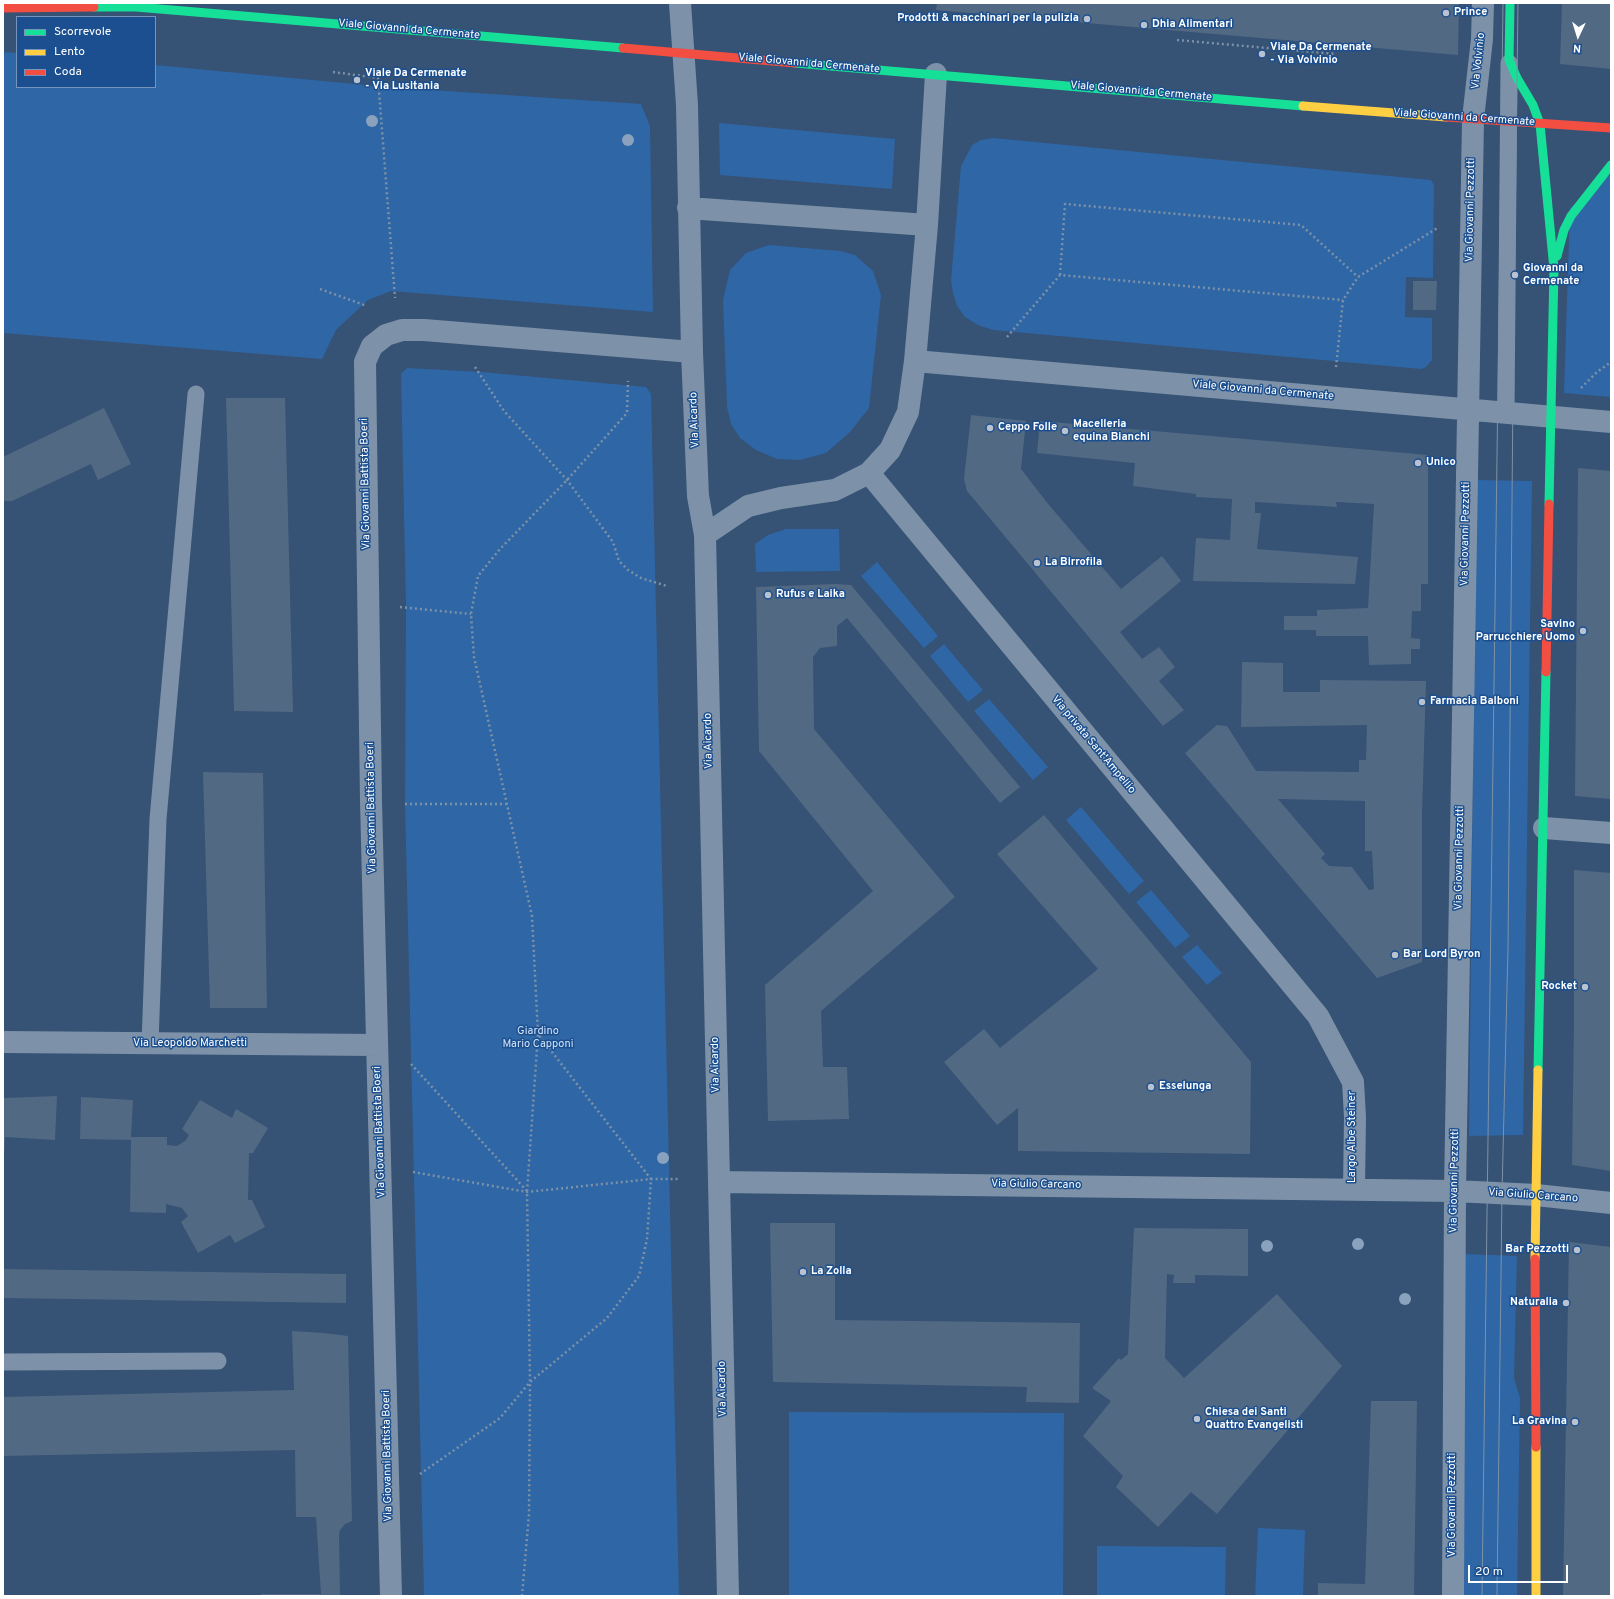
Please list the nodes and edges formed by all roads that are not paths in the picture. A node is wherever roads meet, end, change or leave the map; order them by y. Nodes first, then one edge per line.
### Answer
1 (118, 3) edge
2 (680, 3) edge
3 (1483, 3) edge
4 (1510, 3) edge
5 (136, 7) junction
6 (3, 8) edge
7 (683, 53) junction
8 (1509, 60) junction
9 (936, 74) junction
10 (1473, 119) junction
11 (1509, 122) junction
12 (1540, 124) junction
13 (1586, 126) junction
14 (1611, 128) edge
15 (1611, 132) edge
16 (1611, 165) edge
17 (688, 208) junction
18 (927, 225) junction
19 (1554, 269) junction
20 (692, 352) junction
21 (915, 361) junction
22 (196, 394) dead end
23 (1468, 409) junction
24 (1506, 413) junction
25 (1551, 416) junction
26 (1611, 422) edge
27 (869, 473) junction
28 (704, 535) junction
29 (1544, 828) junction
30 (1611, 833) edge
31 (1318, 1016) joint
32 (3, 1042) edge
33 (150, 1044) junction
34 (377, 1045) junction
35 (718, 1182) junction
36 (1354, 1189) junction
37 (1455, 1191) junction
38 (1536, 1195) junction
39 (1611, 1203) edge
40 (218, 1361) dead end
41 (3, 1362) edge
42 (391, 1596) edge
43 (728, 1596) edge
44 (1453, 1596) edge
45 (1536, 1596) edge

1 - 5 main road, Viale Giovanni da Cermenate
2 - 7 street
3 - 10 street, Via Volvinio
4 - 8 main road
5 - 6 main road, Viale Giovanni da Cermenate
5 - 7 main road, Viale Giovanni da Cermenate
7 - 9 main road, Viale Giovanni da Cermenate
7 - 17 street
8 - 11 lane
8 - 12 main road
9 - 10 main road, Viale Giovanni da Cermenate
9 - 18 street
10 - 11 main road, Viale Giovanni da Cermenate
10 - 23 street, Via Giovanni Pezzotti
11 - 12 main road, Viale Giovanni da Cermenate
11 - 24 lane
12 - 13 main road, Viale Giovanni da Cermenate
12 - 19 main road
13 - 14 main road, Viale Giovanni da Cermenate
13 - 15 main road, Viale Giovanni da Cermenate
16 - 19 main road
17 - 18 street
17 - 20 street
18 - 21 street
19 - 25 main road
20 - 28 street, Via Aicardo
20 - 34 street, Via Giovanni Battista Boeri
21 - 23 street, Viale Giovanni da Cermenate
21 - 27 street
22 - 33 lane
23 - 24 street, Viale Giovanni da Cermenate
23 - 37 street, Via Giovanni Pezzotti
24 - 25 street, Viale Giovanni da Cermenate
25 - 26 street, Viale Giovanni da Cermenate
25 - 29 main road
27 - 28 street
27 - 31 street, Via privata Sant'Ampellio
28 - 35 street, Via Aicardo
29 - 30 street
29 - 38 main road
31 - 36 street, Largo Albe Steiner
32 - 33 street, Via Leopoldo Marchetti
33 - 34 street, Via Leopoldo Marchetti
34 - 42 street, Via Giovanni Battista Boeri
35 - 36 street, Via Giulio Carcano
35 - 43 street, Via Aicardo
36 - 37 street, Largo Albe Steiner
37 - 38 street, Via Giulio Carcano
37 - 44 street, Via Giovanni Pezzotti
38 - 39 street, Via Giulio Carcano
38 - 45 main road
40 - 41 lane

